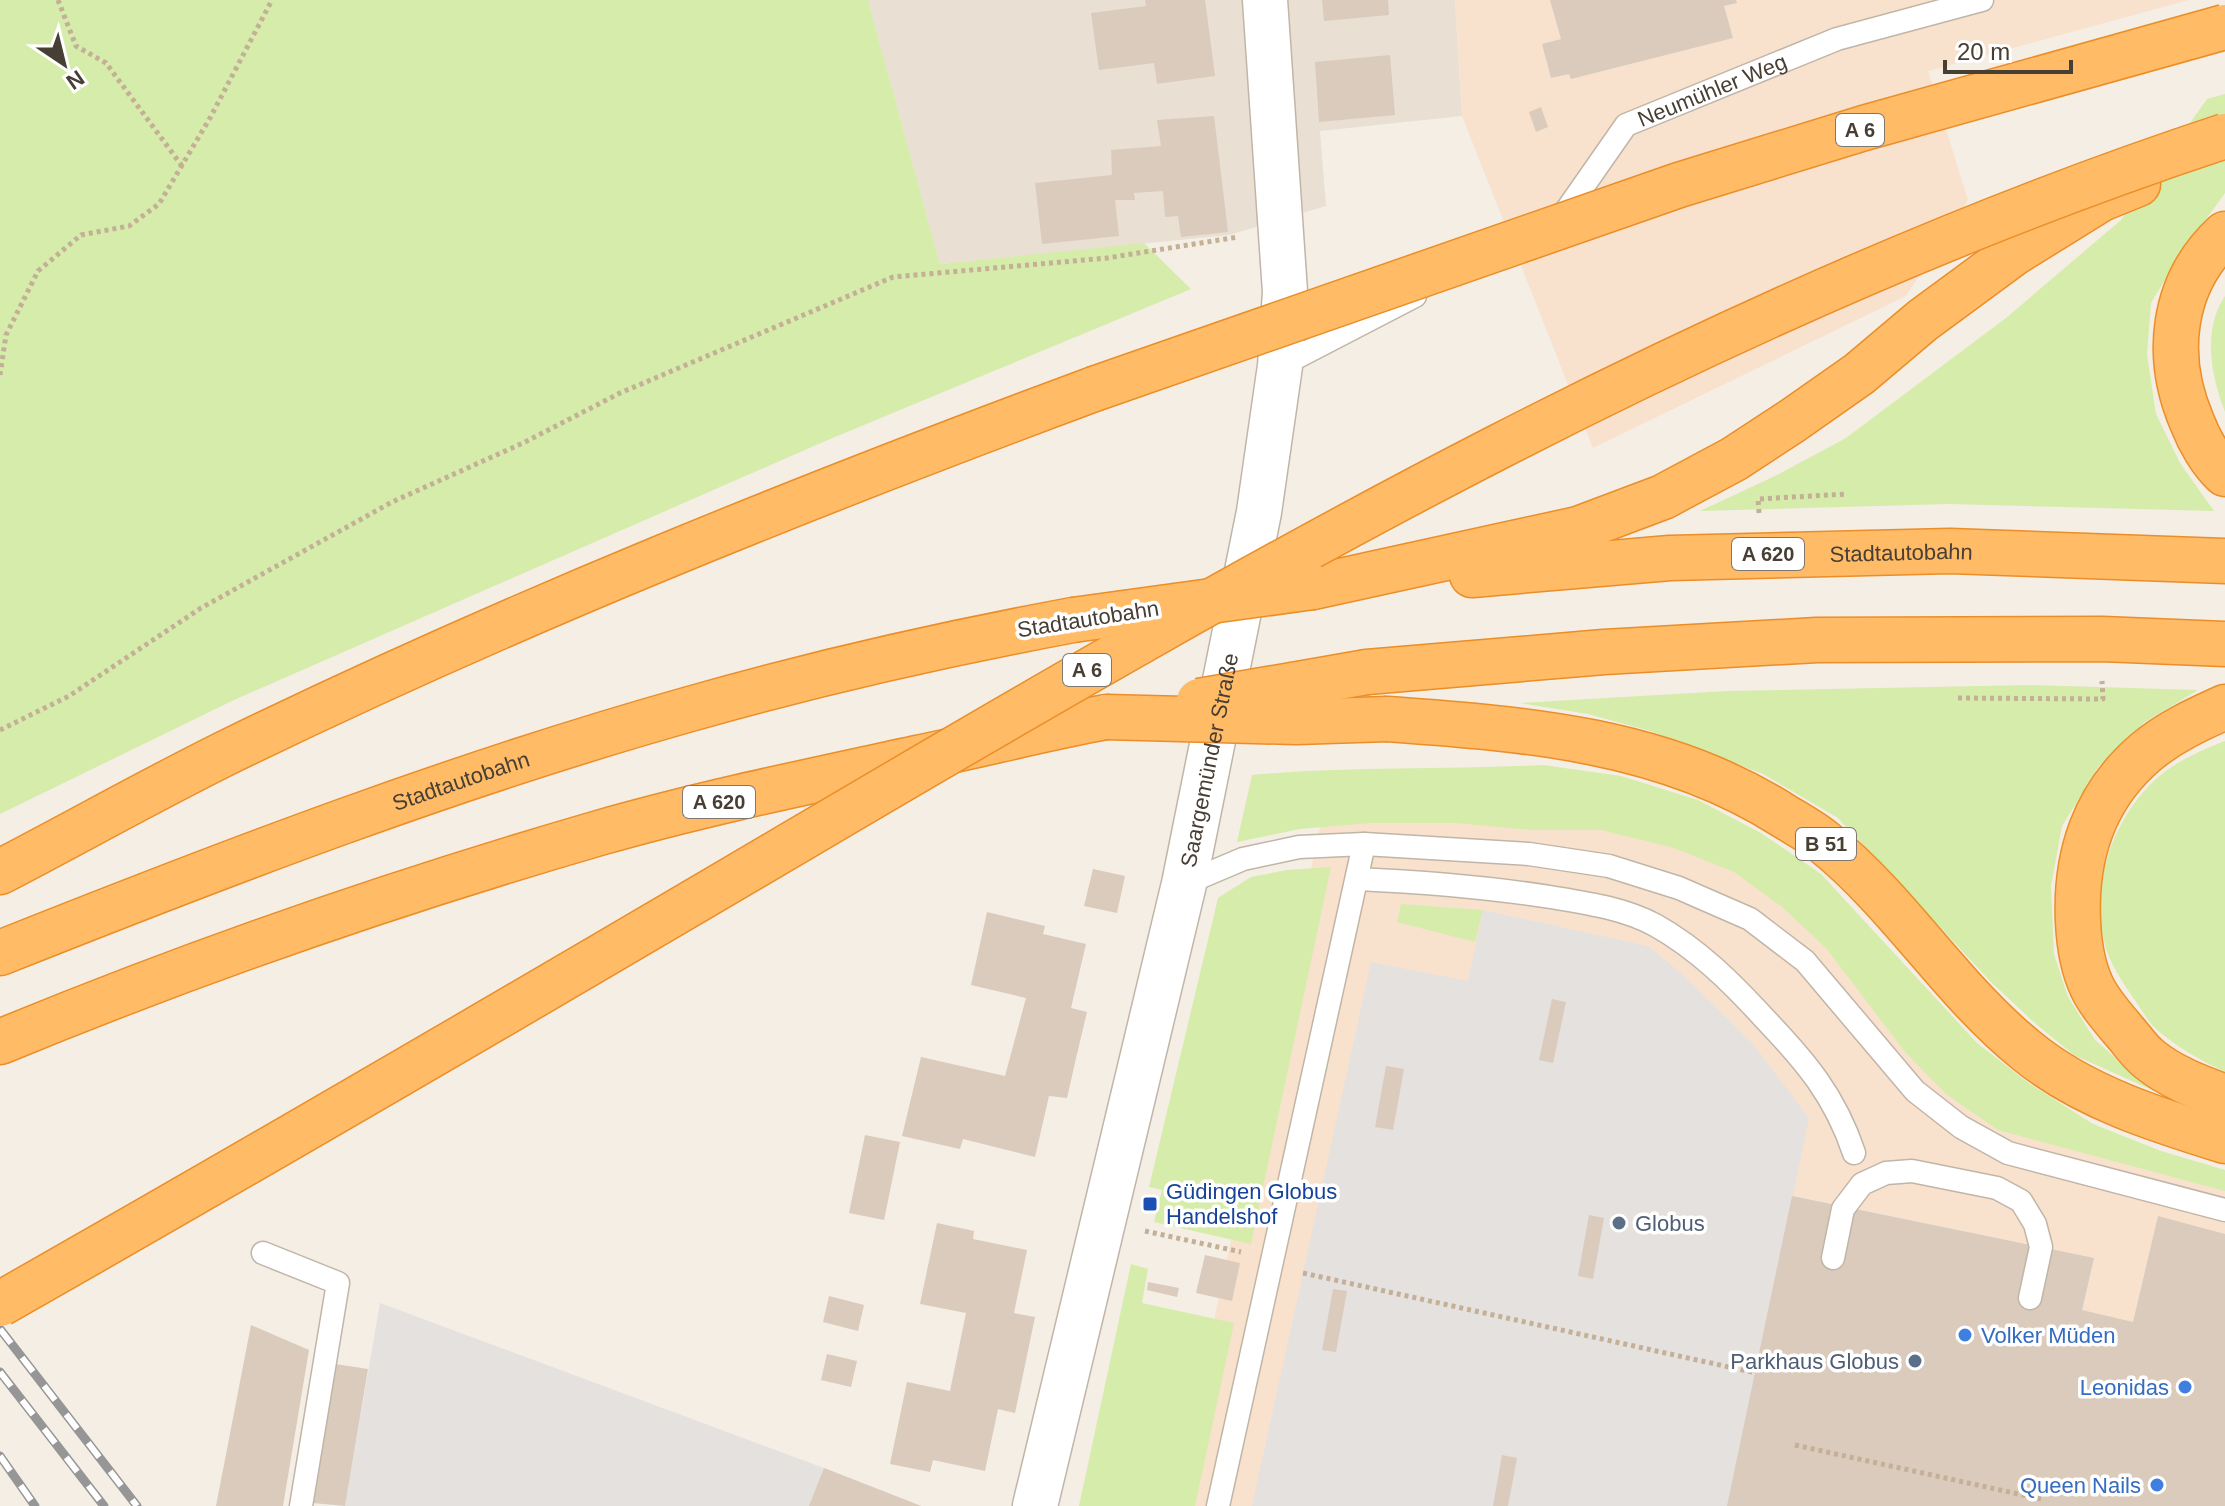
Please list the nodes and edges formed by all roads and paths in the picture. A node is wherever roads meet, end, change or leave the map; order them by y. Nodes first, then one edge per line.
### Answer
1 (58, 0) edge
2 (272, 0) edge
3 (1265, 0) edge
4 (1982, 0) edge
5 (2225, 27) edge
6 (2225, 136) edge
7 (2225, 155) edge
8 (182, 166) junction
9 (1281, 231) junction
10 (2225, 234) edge
11 (1280, 366) junction
12 (0, 375) edge
13 (2225, 474) edge
14 (1847, 494) dead end
15 (1758, 499) dead end
16 (2225, 561) edge
17 (1313, 587) junction
18 (2225, 644) edge
19 (1958, 698) dead end
20 (2103, 699) dead end
21 (2225, 707) edge
22 (1106, 717) junction
23 (0, 730) edge
24 (1364, 844) junction
25 (0, 872) edge
26 (1357, 879) junction
27 (1184, 884) junction
28 (0, 953) edge
29 (0, 1042) edge
30 (2225, 1097) edge
31 (2225, 1141) edge
32 (1854, 1153) dead end
33 (2225, 1210) edge
34 (1139, 1230) dead end
35 (263, 1253) dead end
36 (1833, 1258) dead end
37 (1271, 1262) junction
38 (2030, 1298) dead end
39 (0, 1304) edge
40 (1756, 1373) dead end
41 (1795, 1445) dead end
42 (2041, 1499) dead end
43 (301, 1506) edge
44 (1035, 1506) edge
45 (1218, 1506) edge

1 - 8 path
2 - 8 path
3 - 9 street, Saargemünder Straße
4 - 11 lane, Neumühler Weg
5 - 25 highway, A 6, bridge
6 - 39 highway, A 6, bridge
7 - 17 highway
8 - 12 path
9 - 11 street, Saargemünder Straße
9 - 23 path
10 - 13 highway
11 - 27 street, Saargemünder Straße
14 - 15 path
16 - 17 highway, Stadtautobahn / A 620
17 - 28 highway, Stadtautobahn / A 620, bridge
18 - 22 highway, A 620, bridge
19 - 20 path
21 - 30 highway
22 - 29 highway, A 620
22 - 31 highway, B 51, bridge
24 - 26 lane
24 - 27 lane
24 - 33 lane
26 - 32 lane
26 - 37 lane
27 - 44 street, Saargemünder Straße
34 - 37 path
35 - 43 lane
36 - 38 lane
37 - 40 path
37 - 45 lane
41 - 42 path

